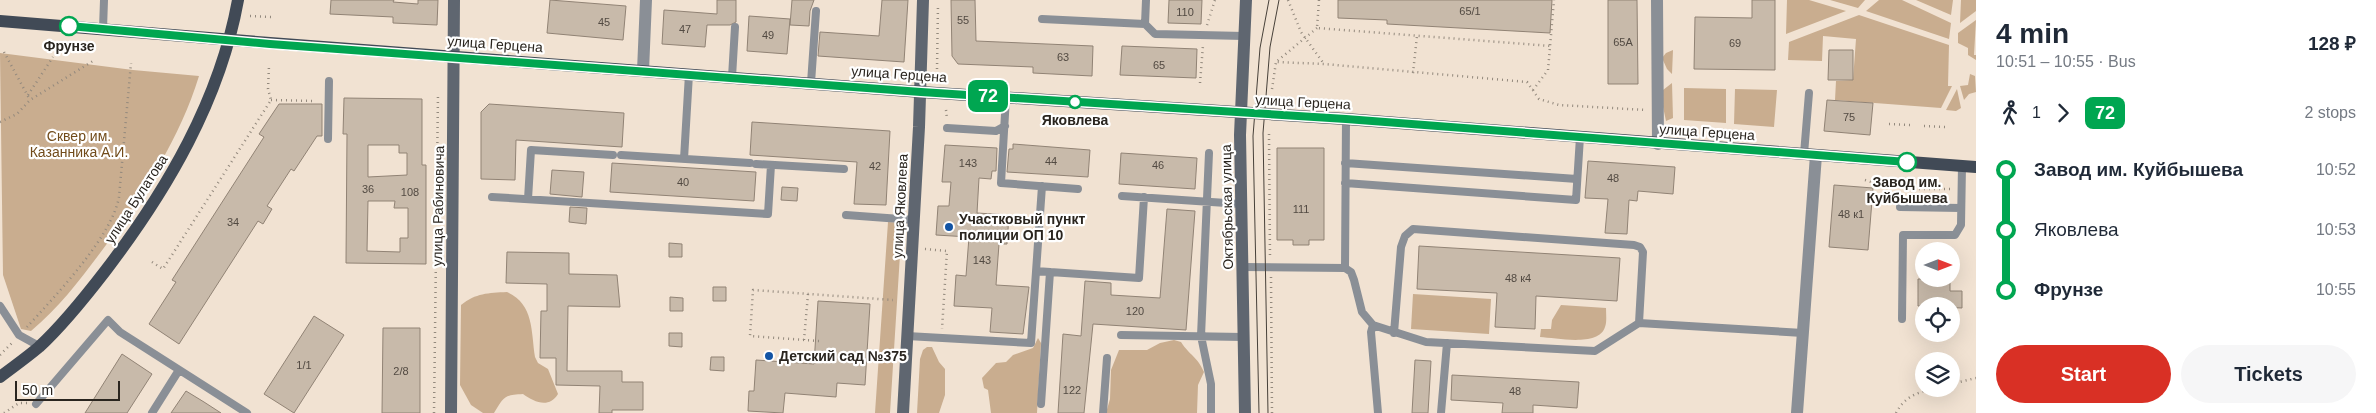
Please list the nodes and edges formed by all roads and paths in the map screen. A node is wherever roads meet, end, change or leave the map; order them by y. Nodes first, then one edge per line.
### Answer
1 (104, 0) edge
2 (238, 0) edge
3 (454, 0) edge
4 (646, 0) edge
5 (923, 0) edge
6 (938, 0) edge
7 (1146, 0) edge
8 (1246, 0) edge
9 (1288, 0) edge
10 (1318, 0) edge
11 (1554, 0) edge
12 (1657, 0) edge
13 (816, 11) dead end
14 (250, 16) dead end
15 (271, 17) dead end
16 (1042, 19) dead end
17 (0, 21) edge
18 (1145, 24) junction
19 (735, 27) dead end
20 (103, 28) junction
21 (1316, 28) junction
22 (1244, 36) junction
23 (1417, 36) junction
24 (1304, 37) junction
25 (228, 40) junction
26 (1551, 46) junction
27 (4, 52) dead end
28 (454, 56) junction
29 (53, 57) dead end
30 (93, 61) dead end
31 (1276, 62) junction
32 (131, 63) dead end
33 (1324, 64) junction
34 (268, 66) dead end
35 (937, 69) dead end
36 (643, 71) junction
37 (1413, 73) junction
38 (689, 74) junction
39 (732, 77) junction
40 (329, 81) dead end
41 (811, 83) junction
42 (1272, 89) dead end
43 (1533, 90) junction
44 (921, 92) junction
45 (438, 93) dead end
46 (1809, 93) dead end
47 (28, 95) junction
48 (1006, 97) junction
49 (30, 100) junction
50 (271, 100) junction
51 (315, 101) dead end
52 (1658, 110) junction
53 (1241, 113) junction
54 (1346, 119) junction
55 (0, 122) edge
56 (1889, 124) dead end
57 (1910, 125) dead end
58 (1005, 126) junction
59 (1924, 126) dead end
60 (1945, 127) dead end
61 (947, 128) dead end
62 (1580, 137) junction
63 (328, 139) dead end
64 (1658, 144) junction
65 (1209, 153) dead end
66 (1810, 154) junction
67 (612, 155) dead end
68 (621, 155) dead end
69 (684, 160) junction
70 (1345, 163) junction
71 (771, 165) junction
72 (1962, 166) junction
73 (1976, 167) edge
74 (844, 169) dead end
75 (1577, 179) junction
76 (1865, 180) dead end
77 (1345, 183) junction
78 (1042, 186) junction
79 (1078, 188) dead end
80 (1906, 188) dead end
81 (1919, 189) dead end
82 (1941, 190) dead end
83 (1122, 196) dead end
84 (492, 197) dead end
85 (1144, 197) junction
86 (528, 199) junction
87 (1208, 202) junction
88 (1241, 204) junction
89 (1900, 208) dead end
90 (1961, 208) junction
91 (846, 215) dead end
92 (914, 220) junction
93 (925, 249) dead end
94 (152, 262) dead end
95 (1243, 268) junction
96 (1345, 268) junction
97 (1036, 271) junction
98 (1050, 272) junction
99 (808, 294) junction
100 (893, 300) dead end
101 (0, 306) edge
102 (1902, 319) dead end
103 (1639, 323) junction
104 (1373, 325) junction
105 (1394, 333) junction
106 (1803, 333) junction
107 (19, 335) junction
108 (1121, 335) dead end
109 (907, 336) junction
110 (1201, 336) junction
111 (1244, 336) junction
112 (941, 338) junction
113 (804, 340) junction
114 (819, 340) dead end
115 (1447, 343) junction
116 (39, 346) junction
117 (0, 355) edge
118 (1107, 358) dead end
119 (179, 370) junction
120 (0, 377) edge
121 (1976, 378) edge
122 (1960, 382) edge
123 (1915, 395) edge
124 (36, 404) joint
125 (1041, 404) dead end
126 (4, 413) edge
127 (152, 413) edge
128 (247, 413) edge
129 (434, 413) edge
130 (450, 413) edge
131 (903, 413) edge
132 (1103, 413) edge
133 (1211, 413) edge
134 (1245, 413) edge
135 (1378, 413) edge
136 (1441, 413) edge
137 (1797, 413) edge
138 (1896, 413) edge

1 - 20 lane
2 - 25 main road, улица Булатова
3 - 28 street, улица Рабиновича
4 - 36 street
5 - 44 street, улица Яковлева
6 - 35 path
7 - 18 lane
8 - 22 street, Октябрьская улица
9 - 24 path
10 - 21 path
11 - 26 path
12 - 52 street
13 - 41 lane
14 - 15 path
16 - 18 lane
17 - 20 main road, улица Герцена
18 - 22 lane
19 - 39 lane
20 - 25 main road, улица Герцена
21 - 23 path
21 - 24 path
22 - 53 street, Октябрьская улица
23 - 26 path
23 - 37 path
24 - 31 path
24 - 33 path
25 - 28 main road, улица Герцена
25 - 116 main road, улица Булатова
26 - 43 path
27 - 47 path
28 - 36 main road, улица Герцена
28 - 130 street, улица Рабиновича
29 - 47 path
30 - 49 path
31 - 33 path
31 - 42 path
32 - 107 path
33 - 37 path
34 - 50 path
36 - 38 main road, улица Герцена
37 - 43 path
38 - 39 main road, улица Герцена
38 - 69 lane
39 - 41 main road, улица Герцена
40 - 63 lane
41 - 44 main road, улица Герцена
43 - 52 path
44 - 48 main road, улица Герцена
44 - 92 street, улица Яковлева
45 - 129 path
46 - 66 lane
47 - 49 path
48 - 53 main road, улица Герцена
48 - 58 lane
49 - 55 path
50 - 51 path
50 - 94 path
52 - 64 street
53 - 54 main road, улица Герцена
53 - 88 street, Октябрьская улица
54 - 62 main road, улица Герцена
54 - 70 lane
56 - 57 path
58 - 61 lane
58 - 78 lane
59 - 60 path
62 - 64 main road, улица Герцена
62 - 75 lane
64 - 66 main road, улица Герцена
65 - 87 lane
66 - 72 main road, улица Герцена
66 - 106 street
67 - 86 lane
68 - 69 lane
69 - 71 lane
70 - 75 lane
70 - 77 lane
71 - 74 lane
71 - 86 lane
72 - 73 main road, улица Герцена
72 - 90 lane
75 - 77 lane
76 - 80 path
77 - 96 lane
78 - 79 lane
78 - 97 lane
81 - 82 path
83 - 85 lane
84 - 86 lane
85 - 87 lane
85 - 98 lane
87 - 88 lane
87 - 110 lane
88 - 95 street, Октябрьская улица
89 - 90 lane
90 - 102 lane
91 - 92 lane
92 - 109 street, улица Яковлева
93 - 112 path
95 - 96 lane
95 - 111 street, Октябрьская улица
96 - 104 lane
97 - 98 lane
97 - 112 lane
98 - 125 lane
99 - 100 path
99 - 113 path
99 - 113 path
101 - 107 lane
103 - 105 lane
103 - 106 lane
103 - 115 lane
104 - 105 lane
104 - 135 lane
105 - 115 lane
106 - 137 street
107 - 116 lane
107 - 117 path
108 - 110 lane
109 - 112 lane
109 - 131 street, улица Яковлева
110 - 111 lane
110 - 133 lane
111 - 134 street, Октябрьская улица
113 - 114 path
115 - 136 lane
116 - 120 main road, улица Булатова
118 - 132 lane
119 - 124 lane
119 - 127 lane
119 - 128 lane
121 - 122 path
123 - 138 path
124 - 126 path

